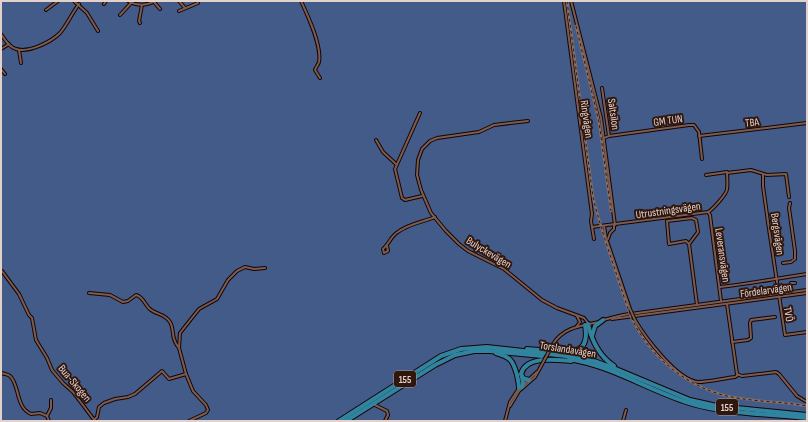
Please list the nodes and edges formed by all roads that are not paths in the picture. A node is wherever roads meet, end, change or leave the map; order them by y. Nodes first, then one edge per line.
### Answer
1 (58, 1) edge
2 (74, 1) edge
3 (106, 1) edge
4 (128, 1) edge
5 (154, 1) edge
6 (179, 1) edge
7 (301, 1) edge
8 (564, 1) edge
9 (571, 1) edge
10 (132, 2) edge
11 (198, 3) dead end
12 (79, 4) junction
13 (104, 4) dead end
14 (142, 5) junction
15 (185, 8) junction
16 (160, 9) dead end
17 (46, 10) dead end
18 (179, 11) dead end
19 (120, 15) dead end
20 (140, 23) dead end
21 (98, 31) dead end
22 (1, 34) edge
23 (9, 44) junction
24 (1, 48) edge
25 (19, 50) junction
26 (21, 63) dead end
27 (1, 69) edge
28 (6, 74) dead end
29 (320, 78) dead end
30 (602, 88) dead end
31 (420, 113) dead end
32 (528, 121) dead end
33 (807, 123) edge
34 (609, 136) junction
35 (699, 136) junction
36 (604, 138) junction
37 (376, 140) dead end
38 (702, 159) dead end
39 (396, 164) junction
40 (727, 172) junction
41 (763, 174) junction
42 (706, 175) dead end
43 (422, 196) junction
44 (789, 198) dead end
45 (790, 203) dead end
46 (708, 212) junction
47 (434, 217) junction
48 (615, 225) junction
49 (606, 226) junction
50 (592, 227) junction
51 (594, 239) dead end
52 (607, 240) junction
53 (689, 244) junction
54 (387, 246) dead end
55 (782, 263) dead end
56 (265, 268) dead end
57 (2, 271) dead end
58 (807, 274) edge
59 (776, 278) junction
60 (791, 283) dead end
61 (795, 283) dead end
62 (720, 287) junction
63 (807, 291) edge
64 (90, 293) dead end
65 (778, 295) junction
66 (721, 301) junction
67 (726, 303) junction
68 (697, 306) junction
69 (679, 307) junction
70 (687, 309) junction
71 (672, 310) junction
72 (681, 313) dead end
73 (578, 316) junction
74 (775, 317) dead end
75 (603, 320) junction
76 (586, 325) junction
77 (576, 327) junction
78 (807, 332) edge
79 (592, 340) junction
80 (732, 342) junction
81 (476, 347) junction
82 (179, 348) junction
83 (482, 351) junction
84 (613, 371) junction
85 (537, 372) junction
86 (1, 373) edge
87 (186, 374) junction
88 (627, 374) junction
89 (738, 375) junction
90 (520, 379) junction
91 (529, 380) junction
92 (523, 386) junction
93 (51, 400) dead end
94 (380, 400) junction
95 (807, 402) edge
96 (372, 405) junction
97 (380, 406) junction
98 (626, 410) dead end
99 (807, 415) edge
100 (47, 416) junction
101 (807, 418) edge
102 (94, 420) edge
103 (49, 421) edge
104 (188, 421) edge
105 (339, 421) edge
106 (346, 421) edge
107 (386, 421) edge
108 (505, 421) edge
109 (623, 421) edge

1 - 17 street
2 - 12 street
3 - 13 street
4 - 10 street
5 - 14 street
5 - 16 street
6 - 15 street
7 - 29 street
8 - 50 street, Ringvägen
9 - 36 street
10 - 14 street
10 - 19 street
11 - 15 street
12 - 21 street
12 - 25 street
14 - 20 street
15 - 18 street
22 - 23 street
23 - 24 street
23 - 25 street
25 - 26 street
27 - 28 street
30 - 34 street, Saltsilon
31 - 39 street
32 - 43 street, Bulyckevägen
33 - 35 street, TBA
34 - 35 street, GM TUN
34 - 36 street, Saltsilon
35 - 38 street
36 - 48 street
37 - 39 street
39 - 43 street
40 - 41 street
40 - 42 street
40 - 46 street, Utrustningsvägen
41 - 44 street
41 - 59 street, Bergsvägen
43 - 47 street, Bulyckevägen
45 - 55 street
46 - 48 street, Utrustningsvägen
46 - 62 street, Leveransvägen
47 - 54 street
47 - 73 street, Bulyckevägen
48 - 49 street, Utrustningsvägen
48 - 52 street
49 - 50 street
49 - 52 street
50 - 51 street, Ringvägen
52 - 89 street, bridge
53 - 53 street
53 - 68 street
56 - 82 street
57 - 102 street, Bua-Skogen
58 - 59 street
59 - 62 street
59 - 65 street, Bergsvägen
60 - 61 street
62 - 66 street, Leveransvägen
63 - 65 street, Fördelarvägen
64 - 82 street
65 - 67 street, Fördelarvägen
65 - 78 street, TVÖ
66 - 67 street
66 - 68 street
67 - 68 street
67 - 80 street
68 - 69 street
68 - 70 street
68 - 70 street
69 - 70 street
69 - 75 street
70 - 71 street
71 - 72 street
71 - 75 street
73 - 76 street, Bulyckevägen
73 - 77 street
74 - 80 street
75 - 76 street
75 - 79 main road
76 - 77 street
76 - 79 main road
76 - 81 main road
77 - 85 street, bridge
79 - 88 main road
80 - 89 street
81 - 88 main road, Torslandavägen / 155
81 - 105 main road, Torslandavägen / 155
82 - 87 street
83 - 84 main road, Torslandavägen / 155
83 - 90 main road
83 - 94 main road, Torslandavägen / 155
84 - 90 main road
84 - 101 main road, Torslandavägen / 155
85 - 91 street
85 - 92 street
86 - 100 street
87 - 102 street
87 - 104 street
88 - 99 main road, Torslandavägen / 155
89 - 95 street
90 - 91 main road
90 - 92 main road
91 - 92 street
92 - 108 street
93 - 100 street
94 - 96 main road, Torslandavägen / 155
94 - 97 street
96 - 97 street
96 - 106 main road, Torslandavägen / 155
97 - 107 street
98 - 109 street
100 - 103 street

